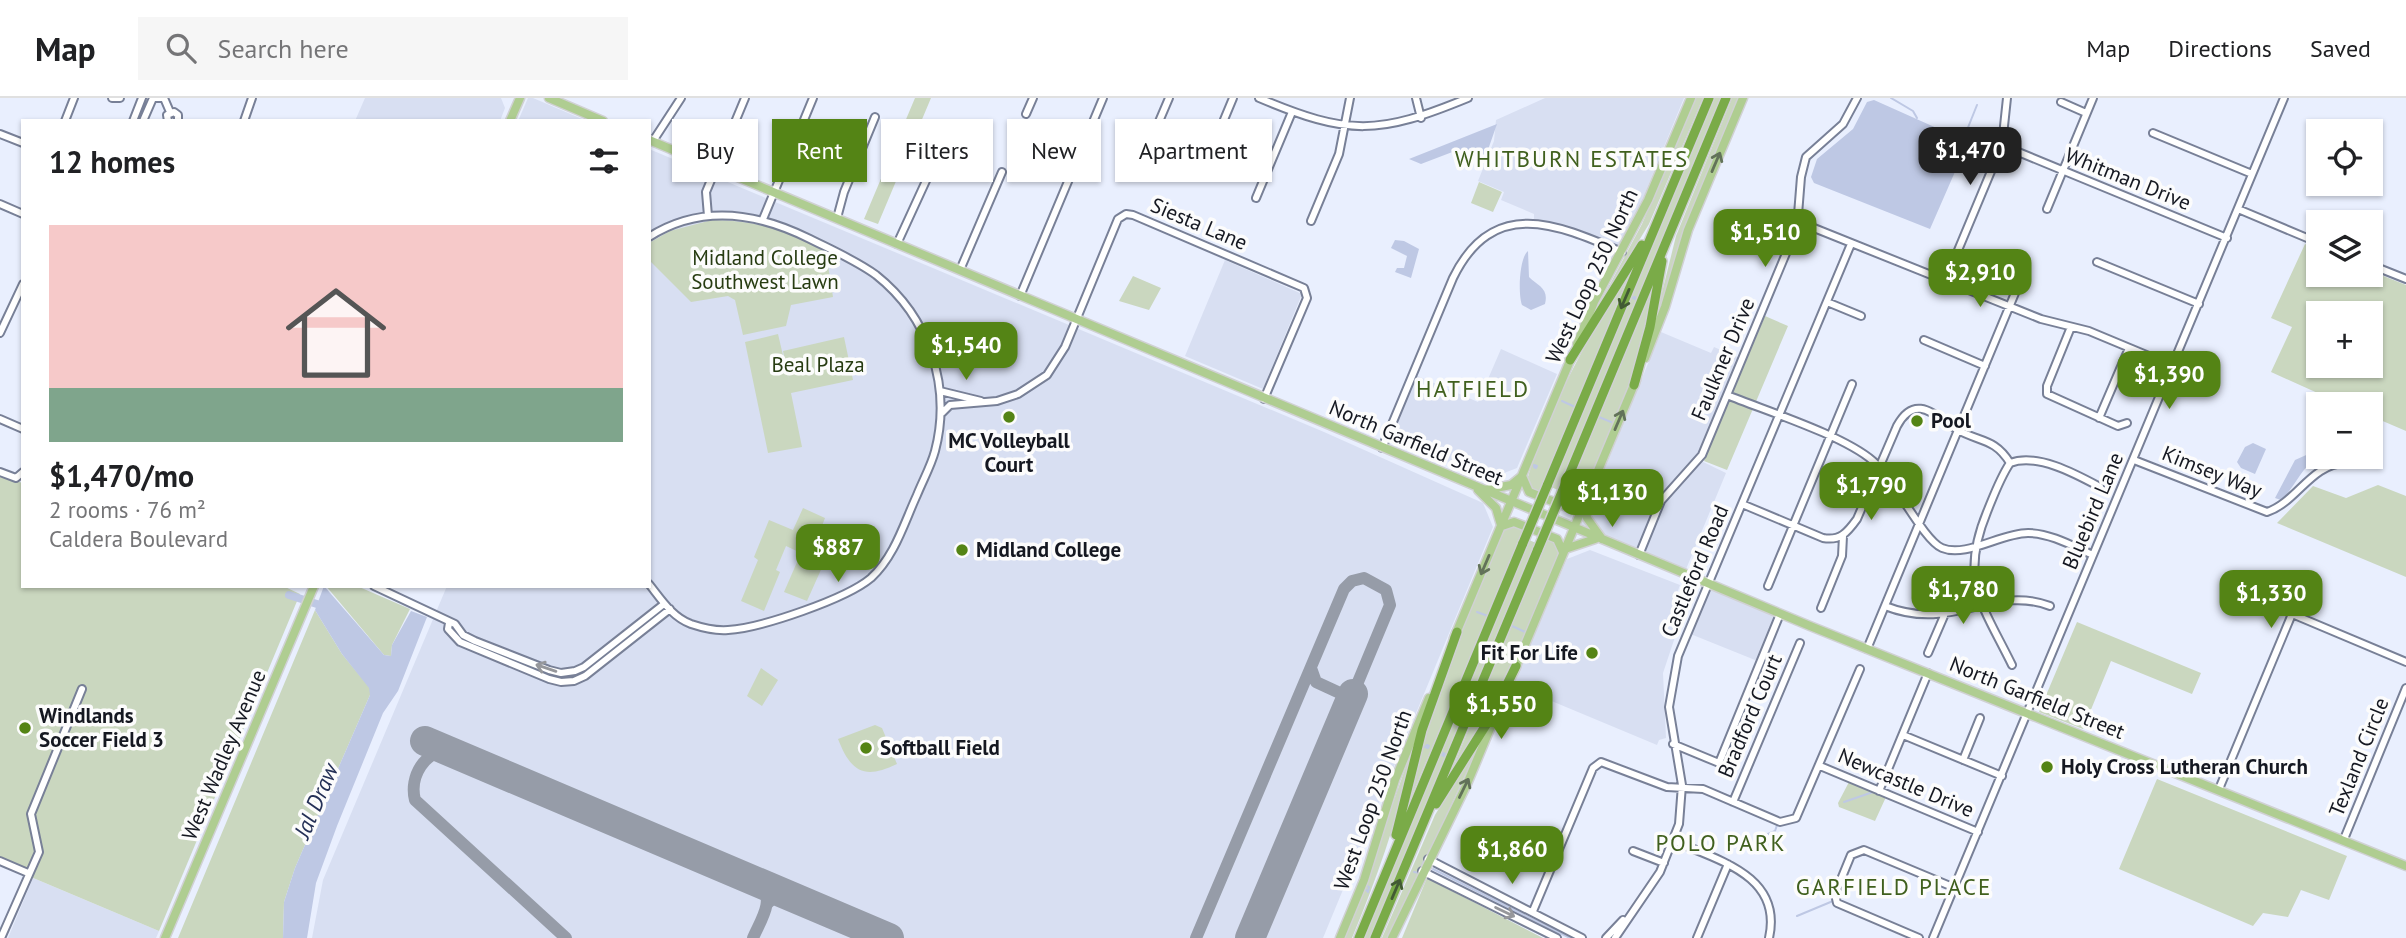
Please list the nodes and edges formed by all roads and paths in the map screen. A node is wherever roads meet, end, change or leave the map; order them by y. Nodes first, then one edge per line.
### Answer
1 (65, 98) edge
2 (112, 98) edge
3 (120, 98) edge
4 (142, 98) edge
5 (153, 98) edge
6 (164, 98) edge
7 (252, 98) edge
8 (520, 98) edge
9 (549, 98) edge
10 (681, 98) edge
11 (745, 98) edge
12 (813, 98) edge
13 (1033, 98) edge
14 (1103, 98) edge
15 (1169, 98) edge
16 (1233, 98) edge
17 (1259, 98) edge
18 (1282, 98) edge
19 (1350, 98) edge
20 (1416, 98) edge
21 (1468, 98) edge
22 (1691, 98) edge
23 (1709, 98) edge
24 (1726, 98) edge
25 (1743, 98) edge
26 (1857, 98) edge
27 (2007, 98) edge
28 (2093, 98) edge
29 (2284, 98) edge
30 (73, 100) edge
31 (2061, 102) dead end
32 (1279, 107) junction
33 (1292, 112) junction
34 (170, 113) junction
35 (2086, 113) junction
36 (1026, 114) dead end
37 (876, 117) dead end
38 (1421, 117) junction
39 (66, 119) edge
40 (134, 119) edge
41 (144, 119) edge
42 (168, 119) edge
43 (178, 119) edge
44 (245, 119) edge
45 (511, 119) edge
46 (598, 119) edge
47 (736, 119) edge
48 (1160, 119) edge
49 (1224, 119) edge
50 (1342, 125) junction
51 (2153, 133) dead end
52 (0, 134) edge
53 (1977, 135) dead end
54 (651, 141) edge
55 (21, 143) edge
56 (2002, 145) junction
57 (672, 150) edge
58 (1002, 172) dead end
59 (2063, 172) junction
60 (2252, 174) junction
61 (710, 182) edge
62 (750, 182) edge
63 (927, 182) edge
64 (1670, 191) junction
65 (773, 192) junction
66 (1256, 198) dead end
67 (0, 204) edge
68 (2047, 209) dead end
69 (2238, 209) junction
70 (21, 213) edge
71 (708, 216) junction
72 (837, 218) junction
73 (763, 219) junction
74 (1311, 221) dead end
75 (1799, 222) junction
76 (1672, 227) junction
77 (651, 236) edge
78 (2227, 238) junction
79 (2306, 238) edge
80 (897, 244) junction
81 (1851, 244) junction
82 (1622, 252) junction
83 (2097, 262) dead end
84 (2025, 269) dead end
85 (960, 270) junction
86 (2383, 270) edge
87 (1946, 279) junction
88 (2406, 279) edge
89 (21, 288) edge
90 (1020, 297) junction
91 (1827, 302) junction
92 (2199, 304) junction
93 (2010, 307) junction
94 (1861, 316) dead end
95 (1076, 320) junction
96 (2071, 327) junction
97 (0, 333) edge
98 (1924, 340) dead end
99 (2129, 348) junction
100 (1570, 360) junction
101 (1985, 366) junction
102 (2173, 366) junction
103 (1852, 384) dead end
104 (1634, 385) junction
105 (940, 391) junction
106 (1727, 395) junction
107 (1264, 399) junction
108 (981, 401) junction
109 (941, 415) junction
110 (1779, 417) junction
111 (2099, 418) junction
112 (0, 419) edge
113 (2127, 423) dead end
114 (21, 428) edge
115 (1958, 430) junction
116 (1830, 438) junction
117 (1382, 448) junction
118 (2134, 460) junction
119 (2010, 463) junction
120 (1880, 468) junction
121 (2324, 469) edge
122 (0, 472) edge
123 (21, 474) edge
124 (1522, 476) junction
125 (2100, 487) dead end
126 (1480, 489) junction
127 (1511, 502) junction
128 (1585, 502) junction
129 (1742, 504) junction
130 (1920, 522) junction
131 (1793, 526) junction
132 (1501, 528) junction
133 (1574, 528) junction
134 (1843, 536) junction
135 (1601, 540) junction
136 (1974, 546) junction
137 (1564, 552) junction
138 (1639, 555) junction
139 (2093, 555) junction
140 (1709, 584) junction
141 (1768, 586) dead end
142 (651, 587) edge
143 (313, 588) edge
144 (378, 588) edge
145 (1885, 606) junction
146 (2050, 606) dead end
147 (667, 607) junction
148 (1983, 607) junction
149 (1821, 608) dead end
150 (1780, 614) junction
151 (1944, 615) junction
152 (1457, 632) junction
153 (1800, 643) dead end
154 (1867, 649) junction
155 (1928, 653) dead end
156 (2406, 662) edge
157 (2012, 665) dead end
158 (1516, 666) junction
159 (1860, 669) dead end
160 (1928, 673) junction
161 (2406, 688) edge
162 (82, 689) dead end
163 (2026, 714) junction
164 (1980, 718) dead end
165 (1903, 735) junction
166 (1673, 744) junction
167 (1963, 760) junction
168 (1820, 766) junction
169 (2002, 776) junction
170 (1682, 788) junction
171 (2219, 789) junction
172 (1879, 791) junction
173 (1733, 802) junction
174 (1978, 832) junction
175 (1417, 839) junction
176 (2344, 839) junction
177 (1674, 841) junction
178 (1633, 851) dead end
179 (1428, 859) junction
180 (0, 861) edge
181 (1664, 863) junction
182 (1728, 864) junction
183 (2406, 866) edge
184 (1389, 867) junction
185 (1422, 871) junction
186 (29, 873) junction
187 (1955, 888) junction
188 (1533, 911) junction
189 (1628, 917) junction
190 (1, 938) edge
191 (165, 938) edge
192 (1340, 938) edge
193 (1359, 938) edge
194 (1375, 938) edge
195 (1392, 938) edge
196 (1556, 938) edge
197 (1582, 938) edge
198 (1606, 938) edge
199 (1615, 938) edge
200 (1697, 938) edge
201 (1769, 938) edge
202 (1919, 938) edge
203 (1933, 938) edge

1 - 30 street
2 - 3 street
4 - 40 street
5 - 6 street
5 - 41 street
6 - 34 street
7 - 44 street
8 - 45 main road
9 - 46 main road
10 - 54 street
11 - 47 street
12 - 65 street
13 - 36 street
14 - 90 street
15 - 48 street
16 - 49 street
17 - 32 street
18 - 32 street
19 - 50 street
20 - 38 street
21 - 38 street
22 - 82 main road, West Loop 250 North
23 - 64 highway
24 - 76 highway
104 -> 25 main road
26 - 75 street, Faulkner Drive
27 - 56 street
28 - 35 street
29 - 60 street, Bluebird Lane
30 - 39 street
31 - 35 street
32 - 33 street
33 - 50 street
33 - 66 street
34 - 42 street
34 - 43 street
35 - 59 street
37 - 72 street
38 - 50 street
50 - 74 street
51 - 60 street
52 - 55 street
53 - 56 street, Whitman Drive
54 - 57 main road, North Garfield Street
56 - 59 street, Whitman Drive
56 - 87 street
58 - 85 street
59 - 68 street
59 - 78 street, Whitman Drive
60 - 69 street, Bluebird Lane
61 - 71 street
62 - 65 main road, North Garfield Street
63 - 80 street
64 - 100 highway
64 -> 184 highway, bridge
65 - 72 main road, North Garfield Street
65 - 73 street
67 - 70 street
69 - 78 street, Bluebird Lane
69 - 79 street
71 - 73 street
71 - 77 street
72 - 80 main road, North Garfield Street
73 - 105 street
75 - 81 street
75 - 106 street, Faulkner Drive
76 - 104 highway
76 - 175 highway, bridge
78 - 92 street, Bluebird Lane
80 - 85 main road, North Garfield Street
81 - 87 street
81 - 91 street, Castleford Road
82 - 100 main road, West Loop 250 North
82 - 117 street
83 - 92 street
84 - 93 street
85 - 90 main road, North Garfield Street
86 - 88 street
87 - 93 street
89 - 97 street
90 - 95 main road, North Garfield Street
91 - 94 street
91 - 110 street, Castleford Road
92 - 102 street, Bluebird Lane
93 - 96 street
93 - 101 street
95 - 107 main road, North Garfield Street
95 - 107 street, Siesta Lane
95 - 108 street, Siesta Lane
96 - 99 street
96 - 111 street
98 - 101 street
99 - 102 street
99 - 111 street
100 - 124 main road, West Loop 250 North
101 - 115 street
102 - 118 street, Bluebird Lane
103 - 116 street
128 -> 104 main road
105 - 108 street, Siesta Lane
105 - 109 street
106 - 110 street
106 - 138 street, Faulkner Drive
107 - 117 main road, North Garfield Street
108 - 109 street, Siesta Lane
109 - 147 street
110 - 116 street
110 - 129 street, Castleford Road
111 - 113 street
112 - 114 street
115 - 119 street
115 - 120 street
115 - 130 street
116 - 120 street
116 - 131 street
117 - 126 main road, North Garfield Street
118 - 121 street, Kimsey Way
118 - 139 street, Bluebird Lane
119 - 125 street
119 - 136 street
120 - 130 street
120 - 134 street
122 - 123 street
124 - 126 main road
124 - 127 main road, West Loop 250 North
124 - 128 main road
126 - 127 main road, North Garfield Street
126 - 132 main road
127 - 132 main road, West Loop 250 North
127 - 133 main road, North Garfield Street
128 - 133 main road
128 - 135 main road
129 - 131 street
129 - 140 street, Castleford Road
130 - 136 street
130 - 145 street
131 - 134 street
131 - 141 street
132 - 137 main road
132 -> 152 main road, West Loop 250 North
133 - 135 main road, North Garfield Street
133 - 137 main road
134 - 149 street
135 - 137 main road
135 - 138 main road, North Garfield Street
136 - 139 street
136 - 148 street
137 - 158 main road
138 - 140 main road, North Garfield Street
139 - 163 street, Bluebird Lane
140 - 150 main road, North Garfield Street
140 - 166 street, Castleford Road
142 - 147 street
143 - 191 main road, West Wadley Avenue
144 - 147 street
145 - 151 street
145 - 154 street
146 - 148 street
148 - 151 street
148 - 157 street
150 - 154 main road, North Garfield Street
150 - 166 street
151 - 155 street
152 - 184 highway
152 - 192 main road, West Loop 250 North
153 - 173 street, Bradford Court
154 - 160 main road, North Garfield Street
156 - 171 street
158 - 175 highway
179 -> 158 main road
159 - 168 street
160 - 163 main road, North Garfield Street
160 - 165 street
161 - 176 street, Texland Circle
162 - 186 street
163 - 169 street, Bluebird Lane
163 - 171 main road, North Garfield Street
164 - 167 street
165 - 167 street
165 - 172 street
166 - 170 street, Castleford Road
167 - 169 street
168 - 172 street, Newcastle Drive
168 - 173 street
169 - 174 street, Bluebird Lane
170 - 173 street
170 - 177 street, Castleford Road
170 - 188 street
171 - 176 main road, North Garfield Street
172 - 174 street, Newcastle Drive
174 - 187 street, Bluebird Lane
194 -> 175 highway
176 - 183 main road, North Garfield Street
177 - 181 street, Castleford Road
177 - 182 street
178 - 181 street
179 - 185 main road
179 - 188 street
180 - 186 street
181 - 189 street, Castleford Road
182 - 200 street
182 - 201 street
184 - 193 highway
185 - 195 main road
185 -> 196 street
186 - 190 street
187 - 202 street
187 - 203 street, Bluebird Lane
188 - 197 street
189 - 198 street, Castleford Road
189 - 199 street, Castleford Road

